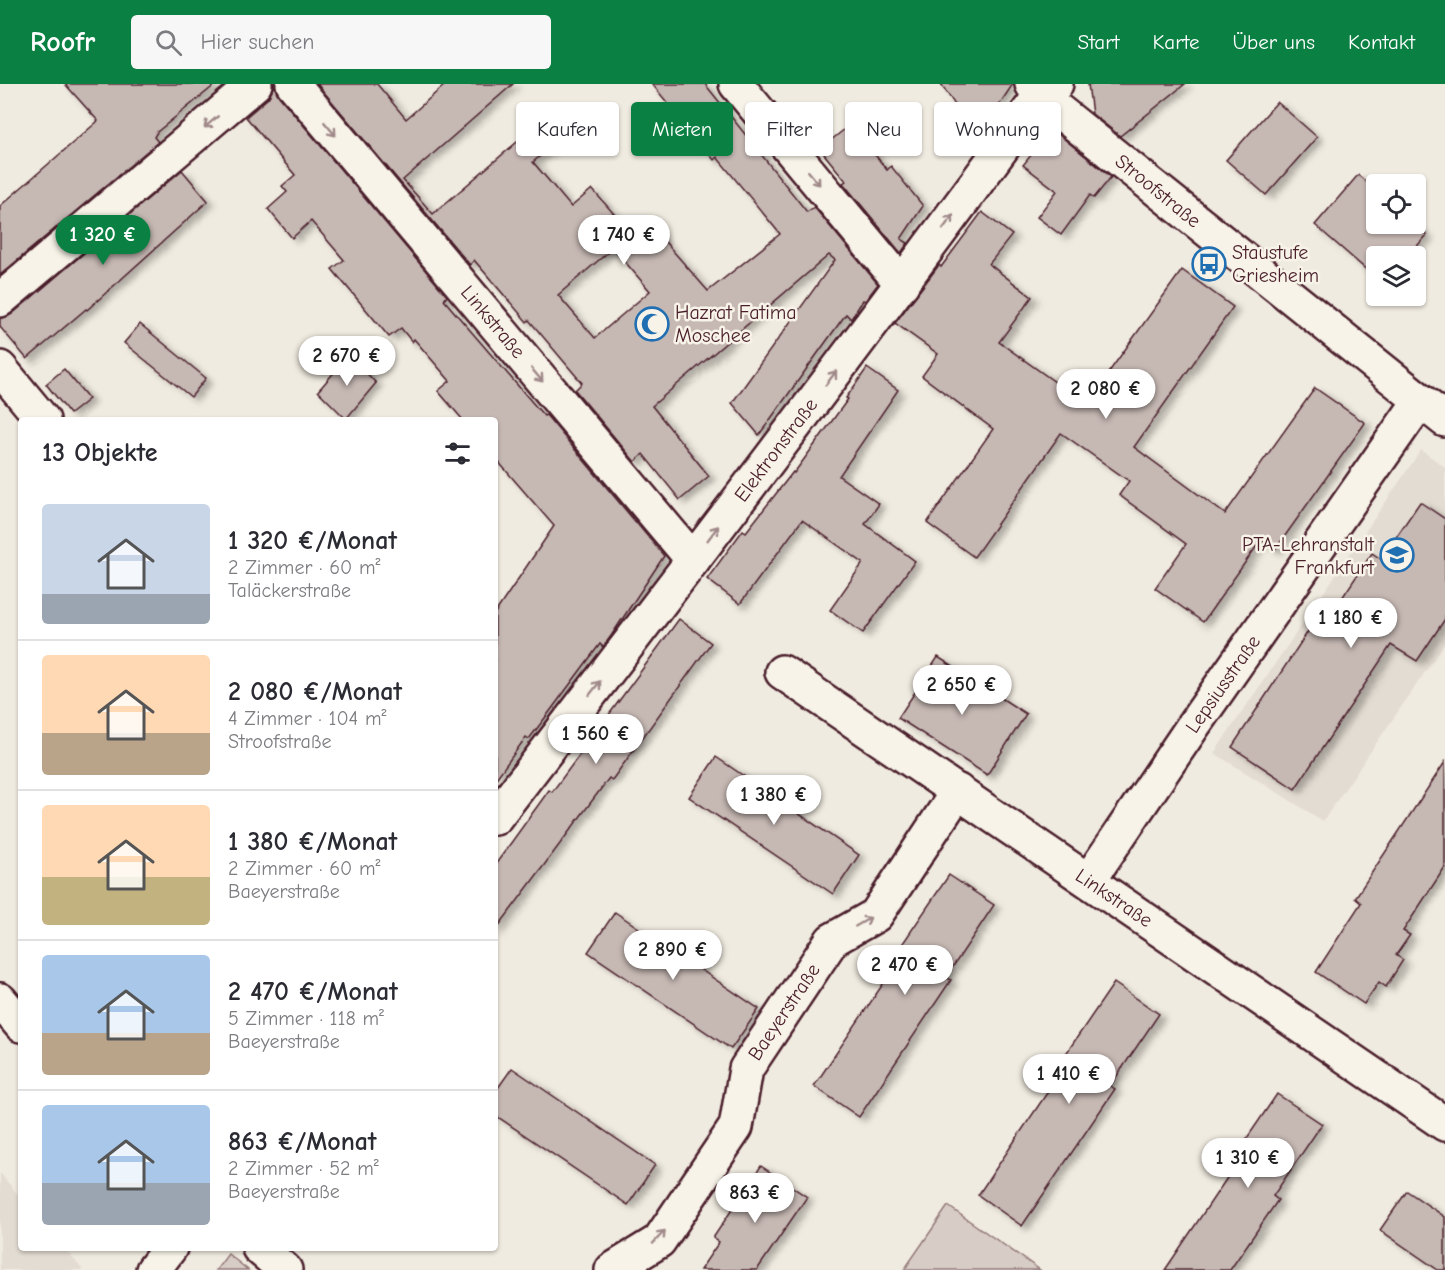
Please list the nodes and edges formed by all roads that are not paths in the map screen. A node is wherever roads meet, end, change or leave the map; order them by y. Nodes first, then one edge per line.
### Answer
1 (255, 84) edge
2 (293, 84) edge
3 (736, 84) edge
4 (1043, 88) edge
5 (902, 284) junction
6 (0, 300) edge
7 (0, 368) edge
8 (1433, 410) edge
9 (41, 417) edge
10 (693, 560) junction
11 (782, 672) dead end
12 (958, 791) junction
13 (498, 814) edge
14 (1089, 880) junction
15 (0, 1000) edge
16 (18, 1021) edge
17 (1445, 1124) edge
18 (168, 1251) edge
19 (263, 1251) edge
20 (153, 1270) edge
21 (285, 1270) edge
22 (612, 1270) edge

1 -> 6 street
2 -> 10 street, Linkstraße
3 -> 5 street
5 -> 4 street, Elektronstraße
4 - 8 street, Stroofstraße
10 -> 5 street, Elektronstraße
7 - 9 street
8 - 14 street, Lepsiusstraße
13 -> 10 street, Elektronstraße
11 - 12 street, Linkstraße
12 - 14 street, Linkstraße
22 -> 12 street, Baeyerstraße
14 - 17 street, Linkstraße
15 - 16 street
18 - 20 street
19 - 21 street

